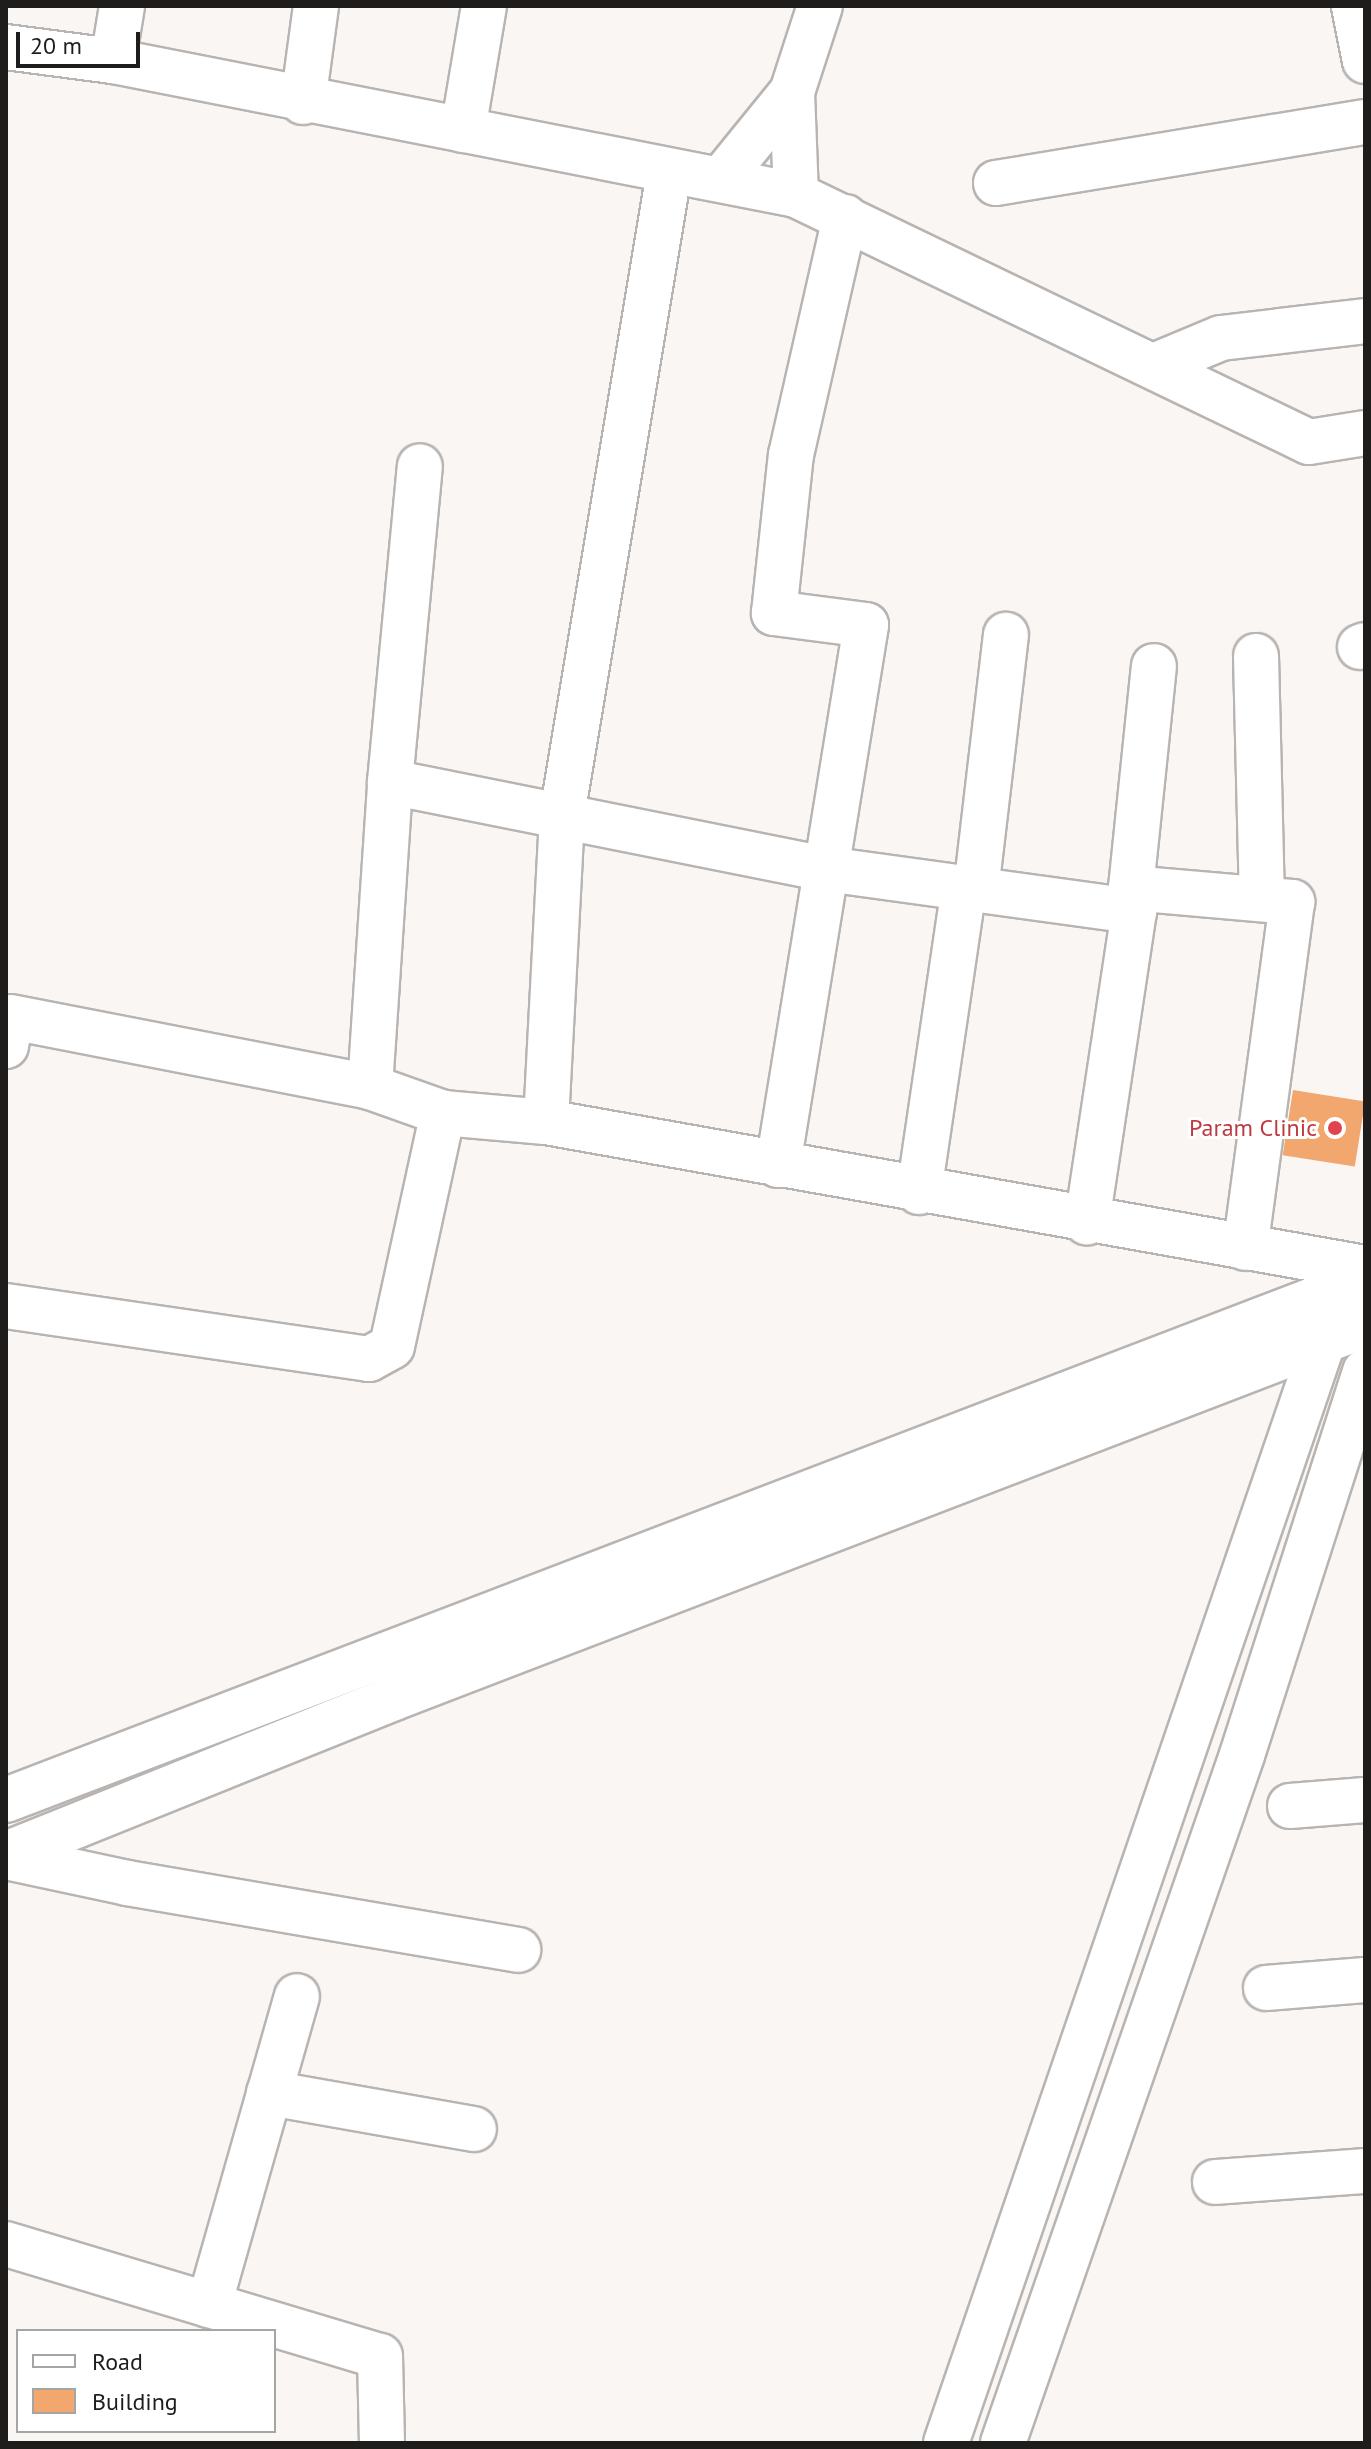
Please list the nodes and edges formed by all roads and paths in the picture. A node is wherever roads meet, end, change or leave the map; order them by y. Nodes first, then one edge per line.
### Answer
1 (122, 6) edge
2 (316, 6) edge
3 (484, 6) edge
4 (820, 6) edge
5 (1354, 6) edge
6 (6, 47) edge
7 (113, 61) junction
8 (1365, 61) edge
9 (792, 92) junction
10 (303, 102) junction
11 (1365, 122) edge
12 (463, 130) junction
13 (669, 173) junction
14 (722, 178) junction
15 (996, 183) dead end
16 (796, 195) junction
17 (845, 217) junction
18 (1365, 321) edge
19 (1156, 365) junction
20 (1365, 433) edge
21 (420, 466) dead end
22 (1006, 635) dead end
23 (1256, 656) dead end
24 (1154, 666) dead end
25 (390, 782) junction
26 (562, 815) junction
27 (826, 869) junction
28 (970, 889) junction
29 (1262, 899) junction
30 (1132, 900) junction
31 (6, 1046) edge
32 (370, 1087) junction
33 (443, 1113) junction
34 (546, 1122) junction
35 (778, 1165) junction
36 (919, 1192) junction
37 (1087, 1222) junction
38 (1245, 1248) junction
39 (1355, 1280) edge
40 (6, 1306) edge
41 (1346, 1332) edge
42 (1365, 1371) edge
43 (6, 1800) edge
44 (1365, 1800) edge
45 (1290, 1806) dead end
46 (6, 1855) edge
47 (518, 1950) dead end
48 (1365, 1980) edge
49 (1266, 1988) dead end
50 (297, 1996) dead end
51 (269, 2093) junction
52 (474, 2129) dead end
53 (1365, 2171) edge
54 (1215, 2182) dead end
55 (6, 2244) edge
56 (209, 2305) junction
57 (382, 2443) edge
58 (946, 2443) edge
59 (1003, 2443) edge

1 - 7 street
2 - 10 street
3 - 12 street
4 - 9 street
5 - 8 street
6 - 7 street
7 - 10 street
9 - 14 street
9 - 16 street
10 - 12 street
11 - 15 street
12 - 13 street
13 - 14 street
13 - 26 street
14 - 16 street
16 - 17 street
17 - 19 street
17 - 27 street
18 - 19 street
19 - 20 street
21 - 25 street
22 - 28 street
23 - 29 street
24 - 30 street
25 - 26 street
25 - 32 street
26 - 27 street
26 - 34 street
27 - 28 street
27 - 35 street
28 - 30 street
28 - 36 street
29 - 30 street
29 - 38 street
30 - 37 street
31 - 32 street
32 - 33 street
33 - 34 street
33 - 40 street
34 - 35 street
35 - 36 street
36 - 37 street
37 - 38 street
38 - 39 street
39 - 41 street
39 - 43 street
41 - 46 street
41 - 58 street
42 - 59 street
44 - 45 street
46 - 47 street
48 - 49 street
50 - 51 street
51 - 52 street
51 - 56 street
53 - 54 street
55 - 56 street
56 - 57 street

